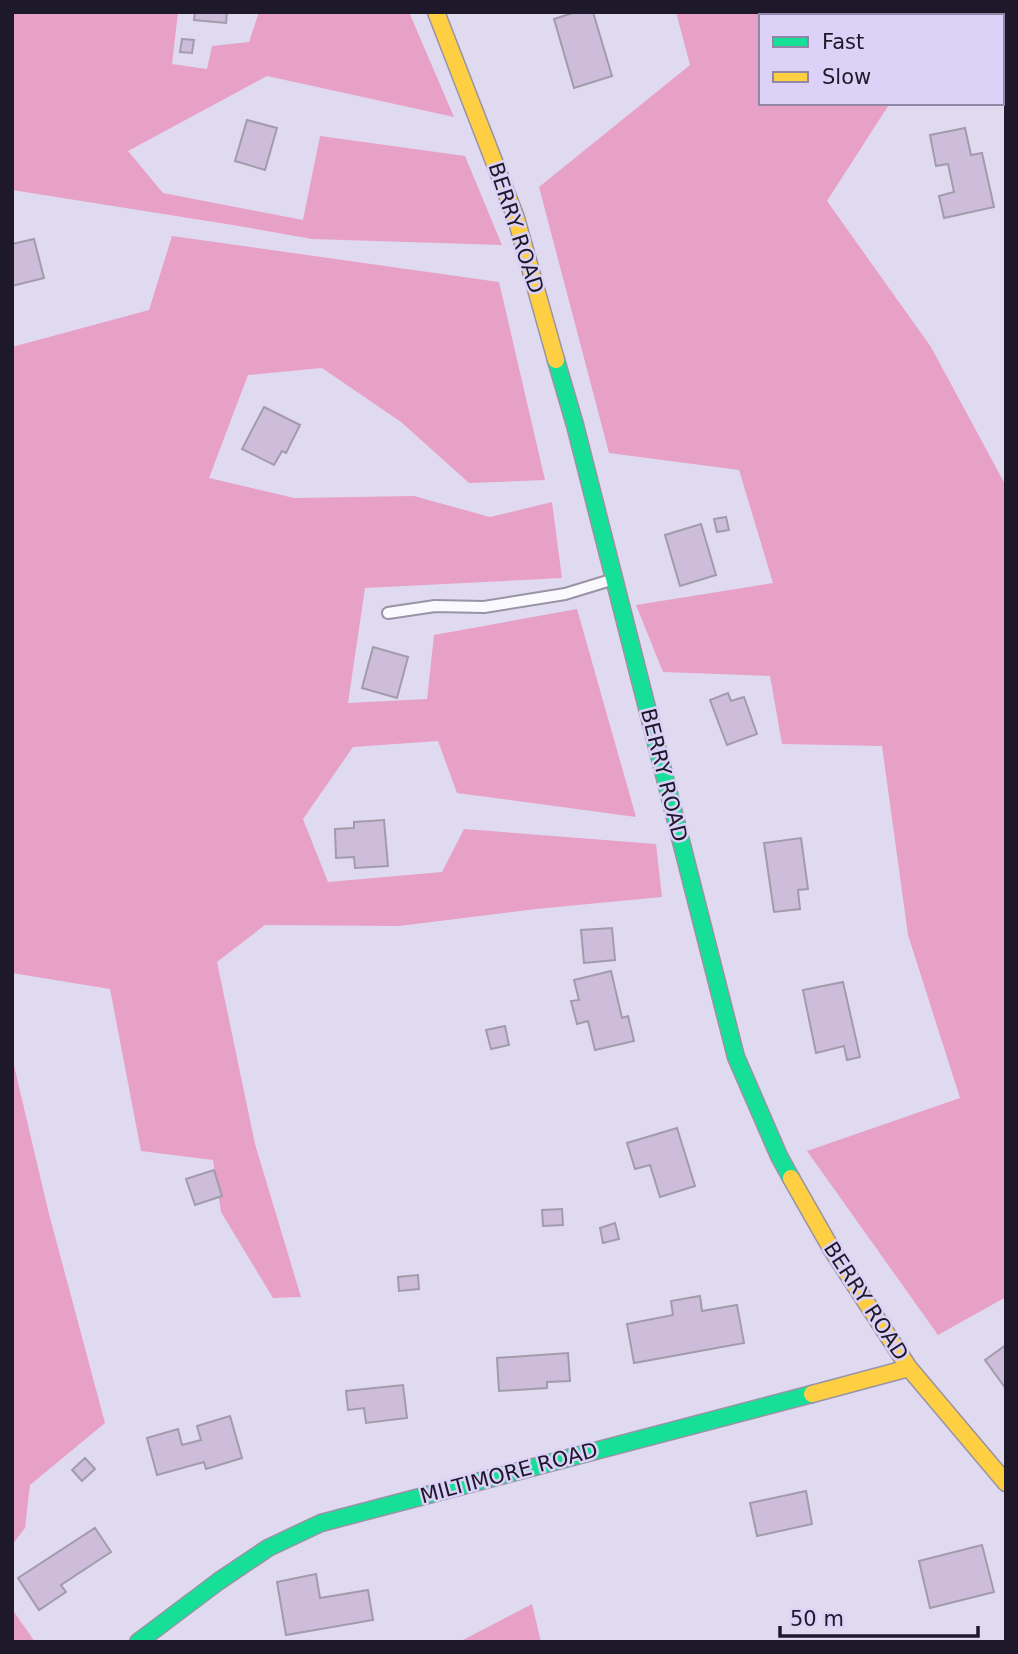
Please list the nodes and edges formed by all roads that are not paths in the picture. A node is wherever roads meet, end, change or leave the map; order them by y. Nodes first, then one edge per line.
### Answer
1 (436, 12) edge
2 (614, 580) junction
3 (388, 613) dead end
4 (909, 1368) junction
5 (1006, 1483) edge
6 (138, 1642) edge

1 - 2 street, BERRY ROAD
2 - 3 lane
2 - 4 street, BERRY ROAD
4 - 5 street, BERRY ROAD
4 - 6 street, MILTIMORE ROAD

